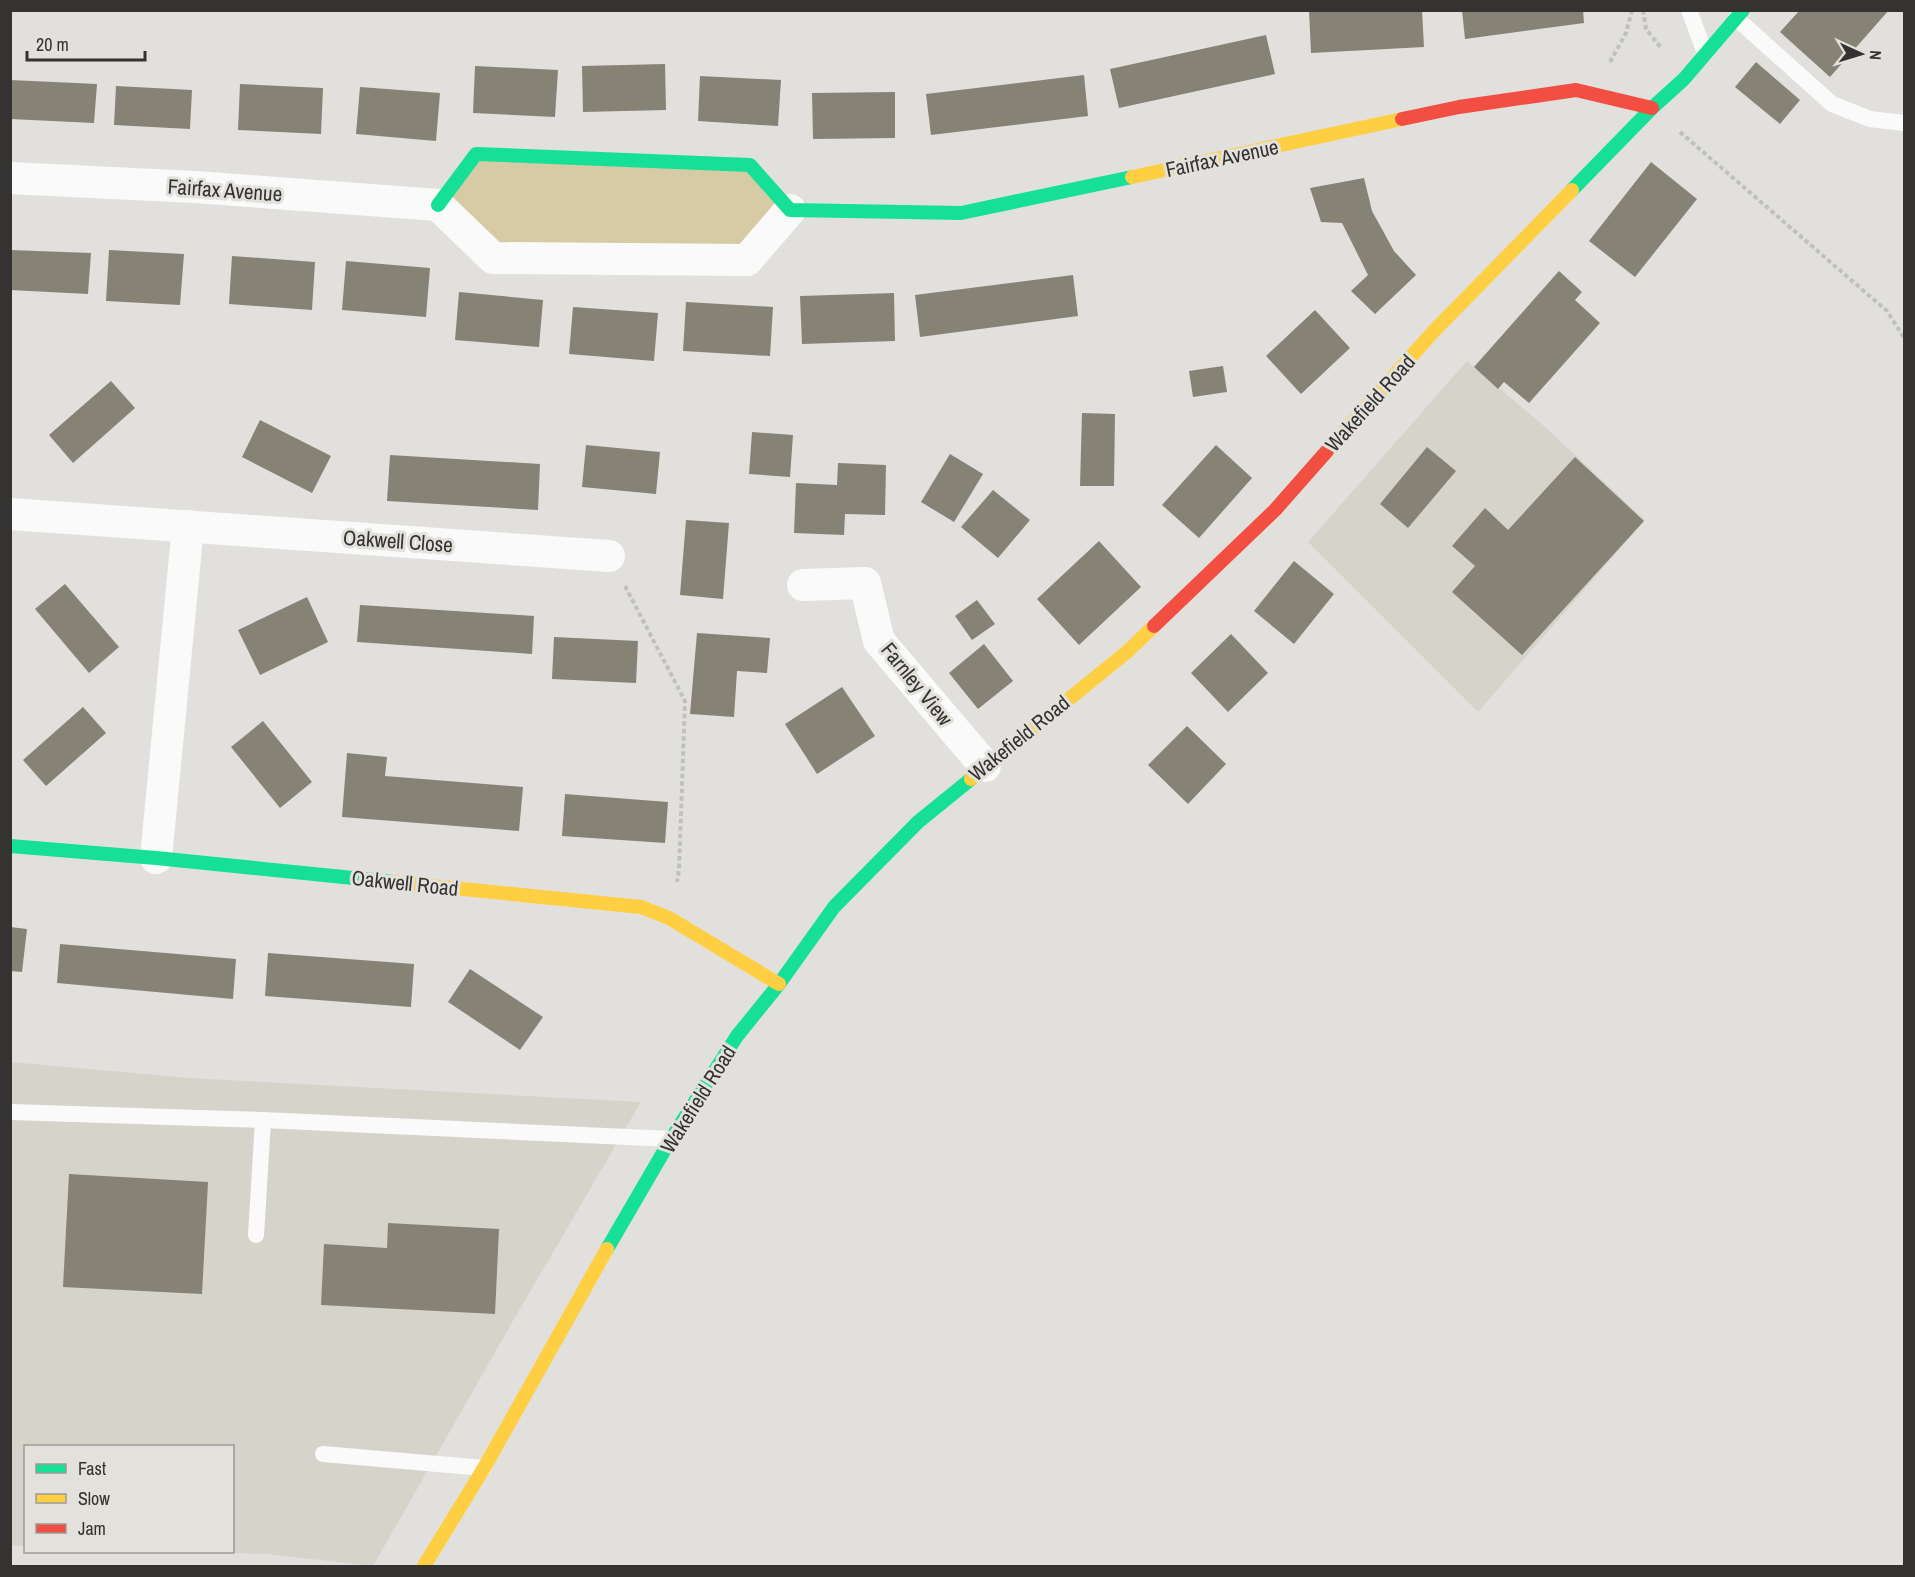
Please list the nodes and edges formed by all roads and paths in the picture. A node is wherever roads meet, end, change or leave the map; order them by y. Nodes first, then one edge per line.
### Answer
1 (1632, 10) edge
2 (1689, 10) edge
3 (1739, 14) edge
4 (1705, 54) junction
5 (1591, 93) junction
6 (1652, 108) junction
7 (1905, 123) edge
8 (10, 178) edge
9 (438, 206) junction
10 (790, 210) junction
11 (1905, 338) edge
12 (10, 514) edge
13 (188, 526) junction
14 (609, 556) joint
15 (803, 585) dead end
16 (985, 766) junction
17 (10, 846) edge
18 (156, 858) junction
19 (669, 918) junction
20 (779, 984) junction
21 (10, 1112) edge
22 (263, 1120) junction
23 (671, 1139) junction
24 (256, 1235) dead end
25 (323, 1454) dead end
26 (484, 1468) junction
27 (424, 1566) edge

1 - 5 path
2 - 4 lane
3 - 4 street, Wakefield Road
3 - 7 lane
4 - 6 street, Wakefield Road
5 - 6 street, Fairfax Avenue
5 - 10 street, Fairfax Avenue
6 - 11 path
6 - 16 street, Wakefield Road
8 - 9 street, Fairfax Avenue
9 - 10 street
9 - 10 street
12 - 13 street, Oakwell Close
13 - 14 street, Oakwell Close
13 - 18 street
14 - 19 path
15 - 16 street, Farnley View
16 - 20 street, Wakefield Road
17 - 18 street, Oakwell Road
18 - 19 street, Oakwell Road
19 - 20 street, Oakwell Road
20 - 23 street, Wakefield Road
21 - 22 lane
22 - 23 lane
22 - 24 lane
23 - 26 street, Wakefield Road
25 - 26 lane
26 - 27 street, Wakefield Road

